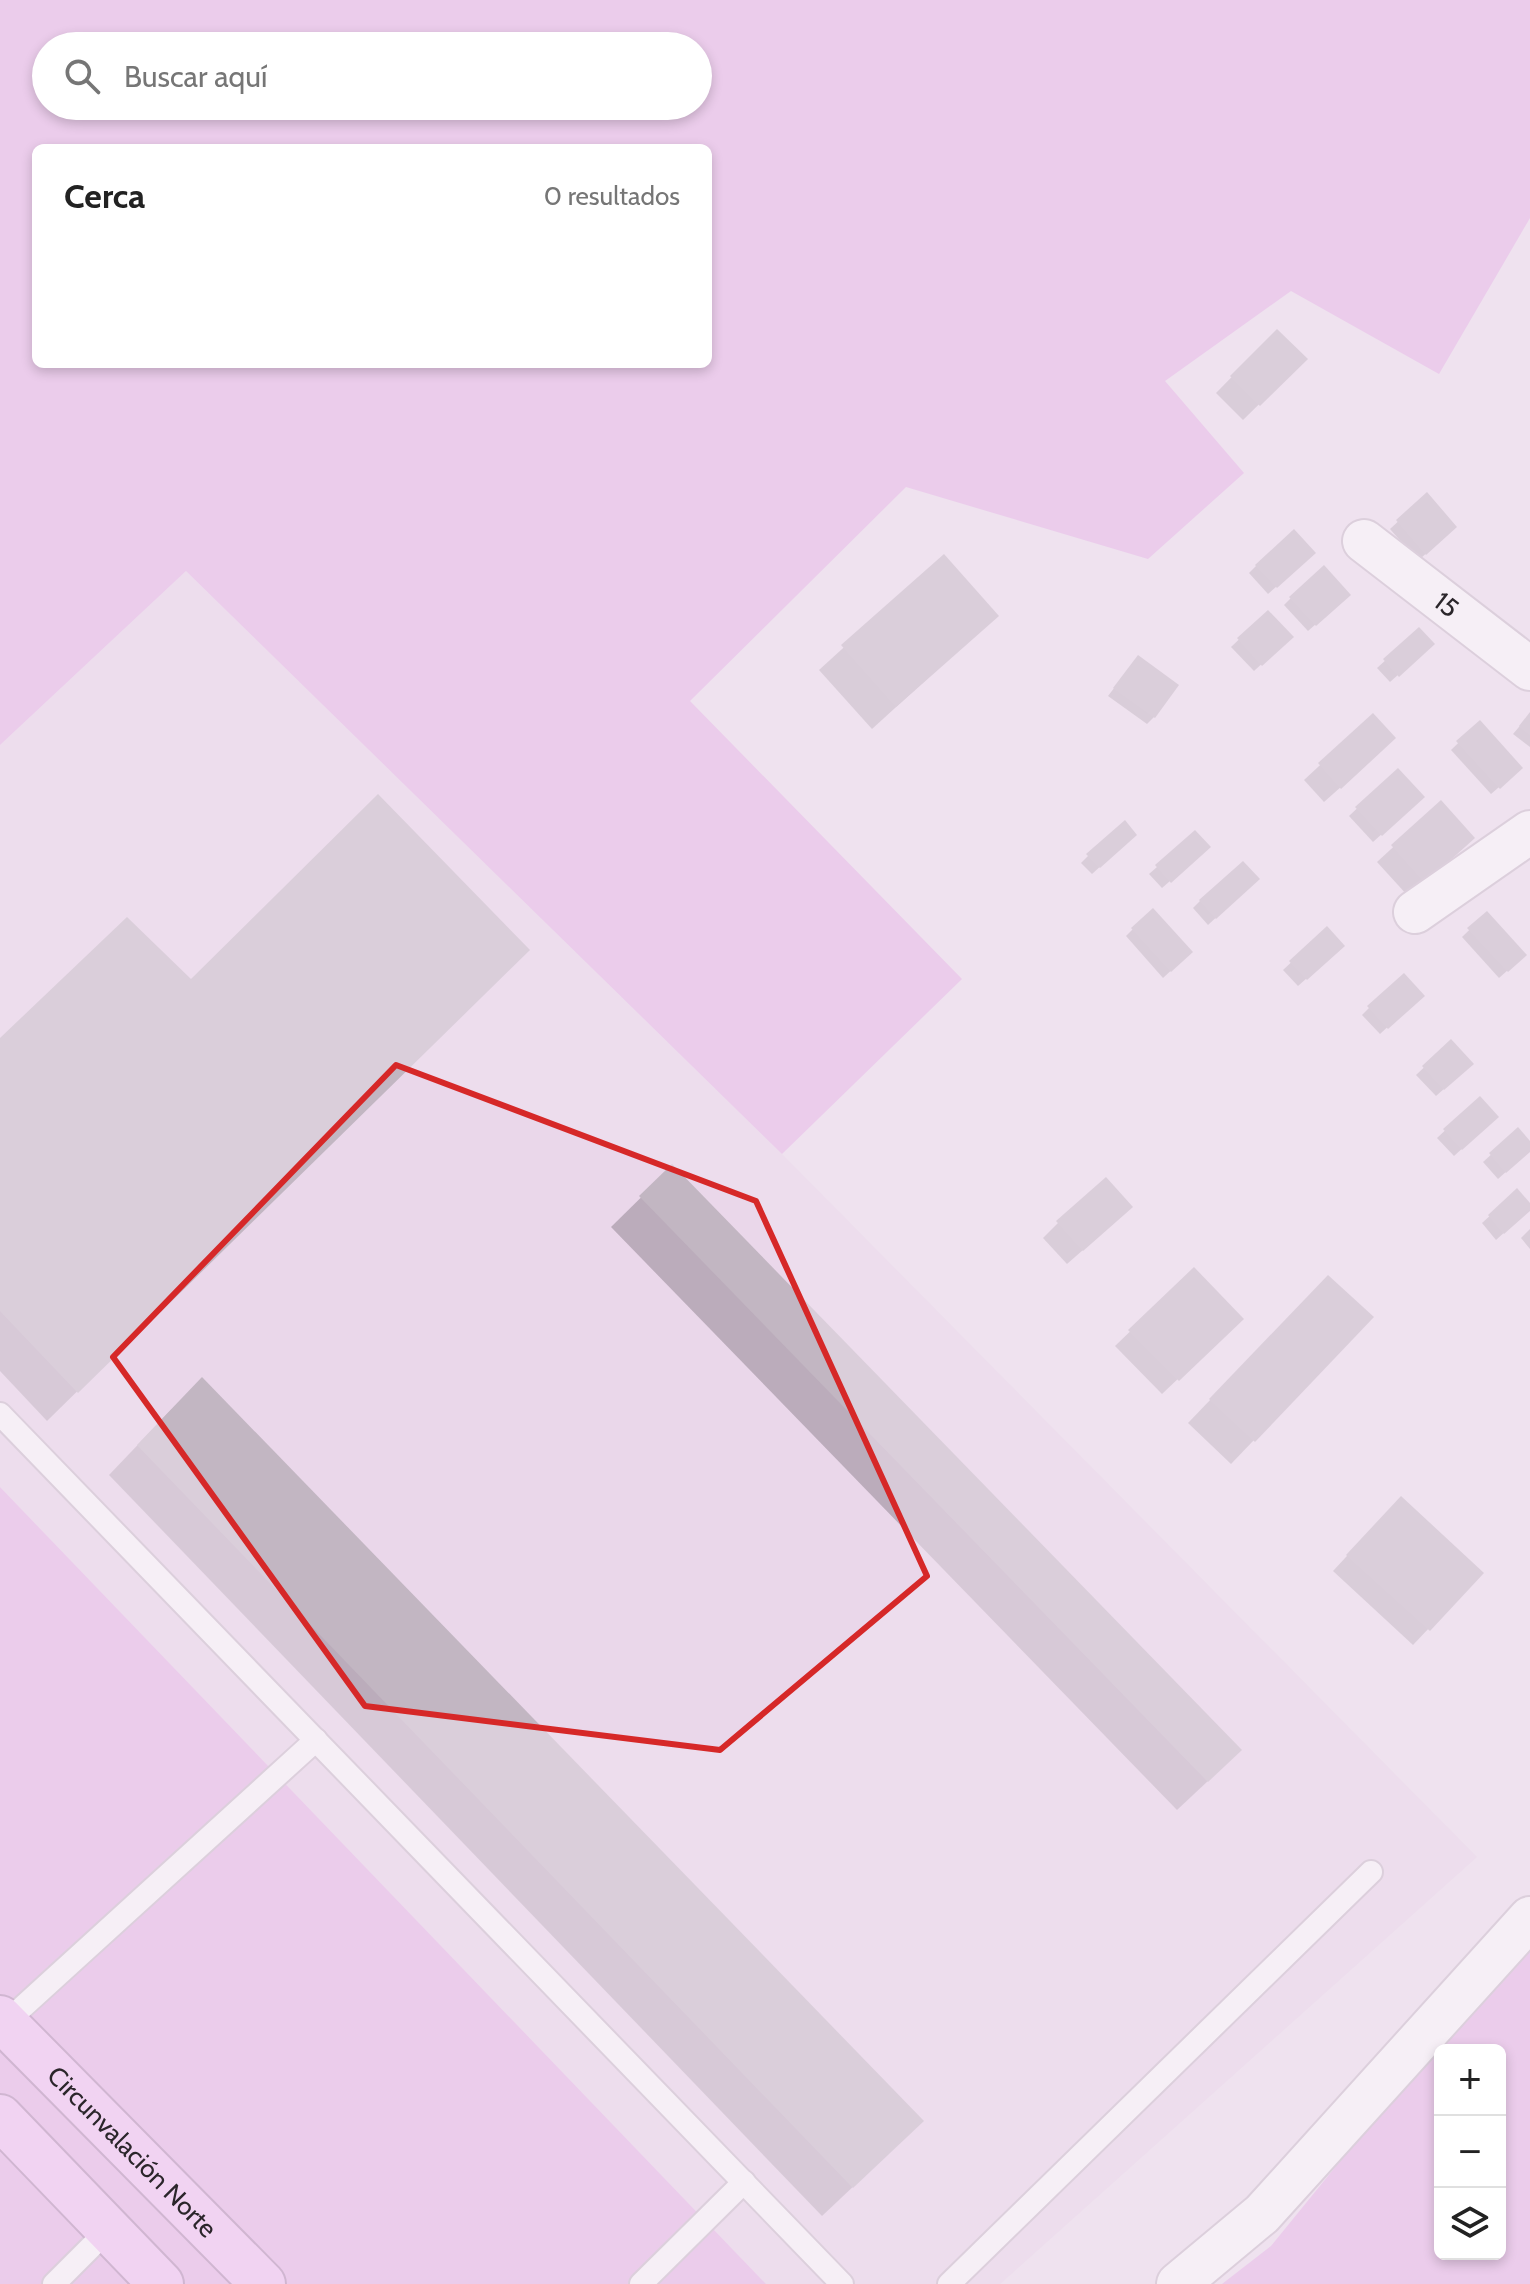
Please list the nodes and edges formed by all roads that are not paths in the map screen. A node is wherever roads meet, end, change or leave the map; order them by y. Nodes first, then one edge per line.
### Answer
1 (1364, 541) dead end
2 (1530, 669) edge
3 (1530, 832) edge
4 (1415, 912) dead end
5 (0, 1414) edge
6 (316, 1740) junction
7 (1371, 1872) dead end
8 (1528, 1920) edge
9 (2, 2023) edge
10 (0, 2117) edge
11 (744, 2182) junction
12 (109, 2229) junction
13 (54, 2284) edge
14 (161, 2284) edge
15 (263, 2284) edge
16 (641, 2284) edge
17 (842, 2284) edge
18 (949, 2284) edge
19 (1178, 2284) edge

1 - 2 street, 15
3 - 4 street
5 - 6 lane
6 - 9 lane
6 - 11 lane
7 - 18 lane
8 - 19 street
9 - 15 highway, Circunvalación Norte
10 - 12 highway
11 - 16 lane
11 - 17 lane
12 - 13 lane
12 - 14 highway

